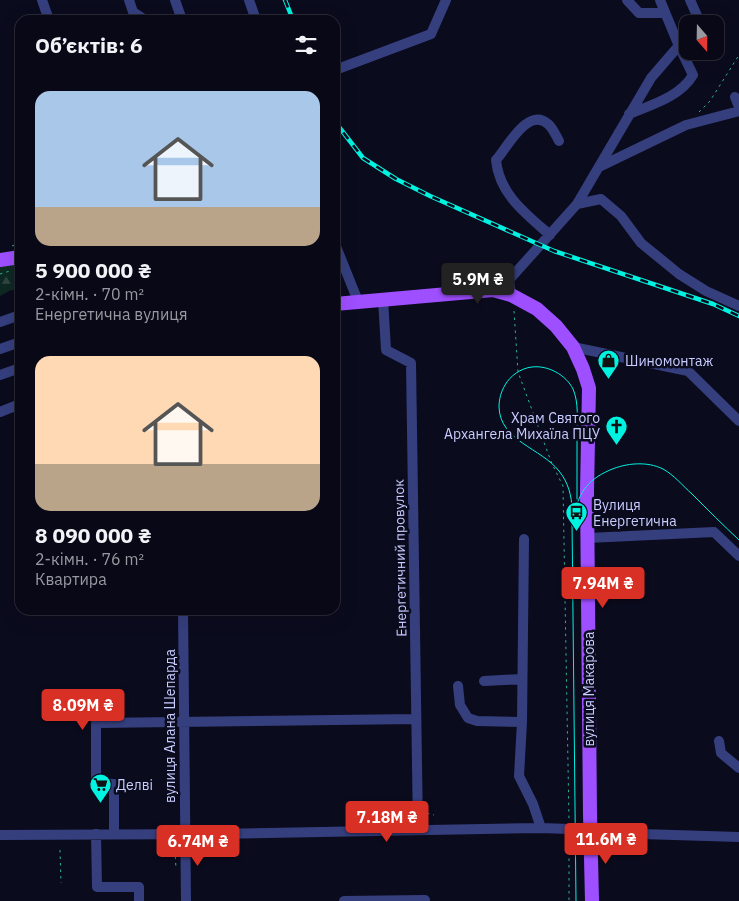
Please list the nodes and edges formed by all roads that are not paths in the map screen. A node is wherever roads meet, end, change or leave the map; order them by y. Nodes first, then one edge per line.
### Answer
1 (42, 0) edge
2 (129, 0) edge
3 (175, 0) edge
4 (249, 0) edge
5 (446, 0) edge
6 (627, 0) edge
7 (660, 0) edge
8 (690, 0) edge
9 (665, 13) junction
10 (47, 15) edge
11 (138, 15) edge
12 (180, 15) edge
13 (254, 15) edge
14 (697, 15) edge
15 (679, 46) joint
16 (686, 60) edge
17 (340, 68) edge
18 (735, 97) dead end
19 (739, 109) edge
20 (629, 114) junction
21 (559, 141) dead end
22 (598, 168) junction
23 (577, 204) junction
24 (550, 235) junction
25 (15, 256) edge
26 (340, 257) edge
27 (2, 260) edge
28 (383, 299) junction
29 (512, 299) junction
30 (358, 302) junction
31 (340, 304) edge
32 (739, 306) edge
33 (15, 317) edge
34 (0, 322) edge
35 (15, 344) edge
36 (573, 347) junction
37 (0, 349) edge
38 (15, 370) edge
39 (0, 375) edge
40 (15, 406) edge
41 (0, 412) edge
42 (739, 421) edge
43 (524, 538) dead end
44 (588, 538) junction
45 (739, 556) edge
46 (183, 615) edge
47 (522, 679) junction
48 (484, 681) dead end
49 (458, 686) dead end
50 (416, 719) junction
51 (184, 722) junction
52 (522, 722) junction
53 (719, 741) dead end
54 (739, 768) edge
55 (541, 828) junction
56 (418, 830) junction
57 (590, 831) junction
58 (185, 833) junction
59 (0, 834) edge
60 (96, 834) junction
61 (114, 834) junction
62 (739, 837) edge
63 (140, 901) edge
64 (186, 901) edge
65 (344, 901) edge
66 (425, 901) edge
67 (592, 901) edge

1 - 10 street
2 - 11 street
3 - 12 street
4 - 13 street
5 - 17 street
6 - 9 street
7 - 9 street
8 - 14 street
9 - 15 street
15 - 20 street
16 - 20 street
18 - 19 street
19 - 22 street
20 - 22 street
21 - 24 street
22 - 23 street
23 - 24 street
23 - 32 street
24 - 29 street
25 - 27 main road
26 - 30 street
28 - 29 main road, вулиця Макарова
28 - 30 main road, вулиця Макарова
28 - 50 street, Енергетичний провулок
29 - 36 main road, вулиця Макарова
30 - 31 main road, вулиця Макарова
33 - 34 street
35 - 37 street
36 - 42 street
36 - 44 main road, вулиця Макарова
38 - 39 street
40 - 41 street
43 - 47 street
44 - 45 street
44 - 57 main road, вулиця Макарова
46 - 51 street, вулиця Алана Шепарда
47 - 48 street
47 - 52 street
49 - 52 street
50 - 51 street
50 - 56 street, Енергетичний провулок
51 - 58 street, вулиця Алана Шепарда
51 - 61 street
52 - 55 street
53 - 54 street
55 - 56 street
55 - 57 street
56 - 58 street
57 - 62 street
57 - 67 main road, вулиця Макарова
58 - 61 street
58 - 64 street, вулиця Алана Шепарда
59 - 60 street
60 - 61 street
60 - 63 street
65 - 66 street

